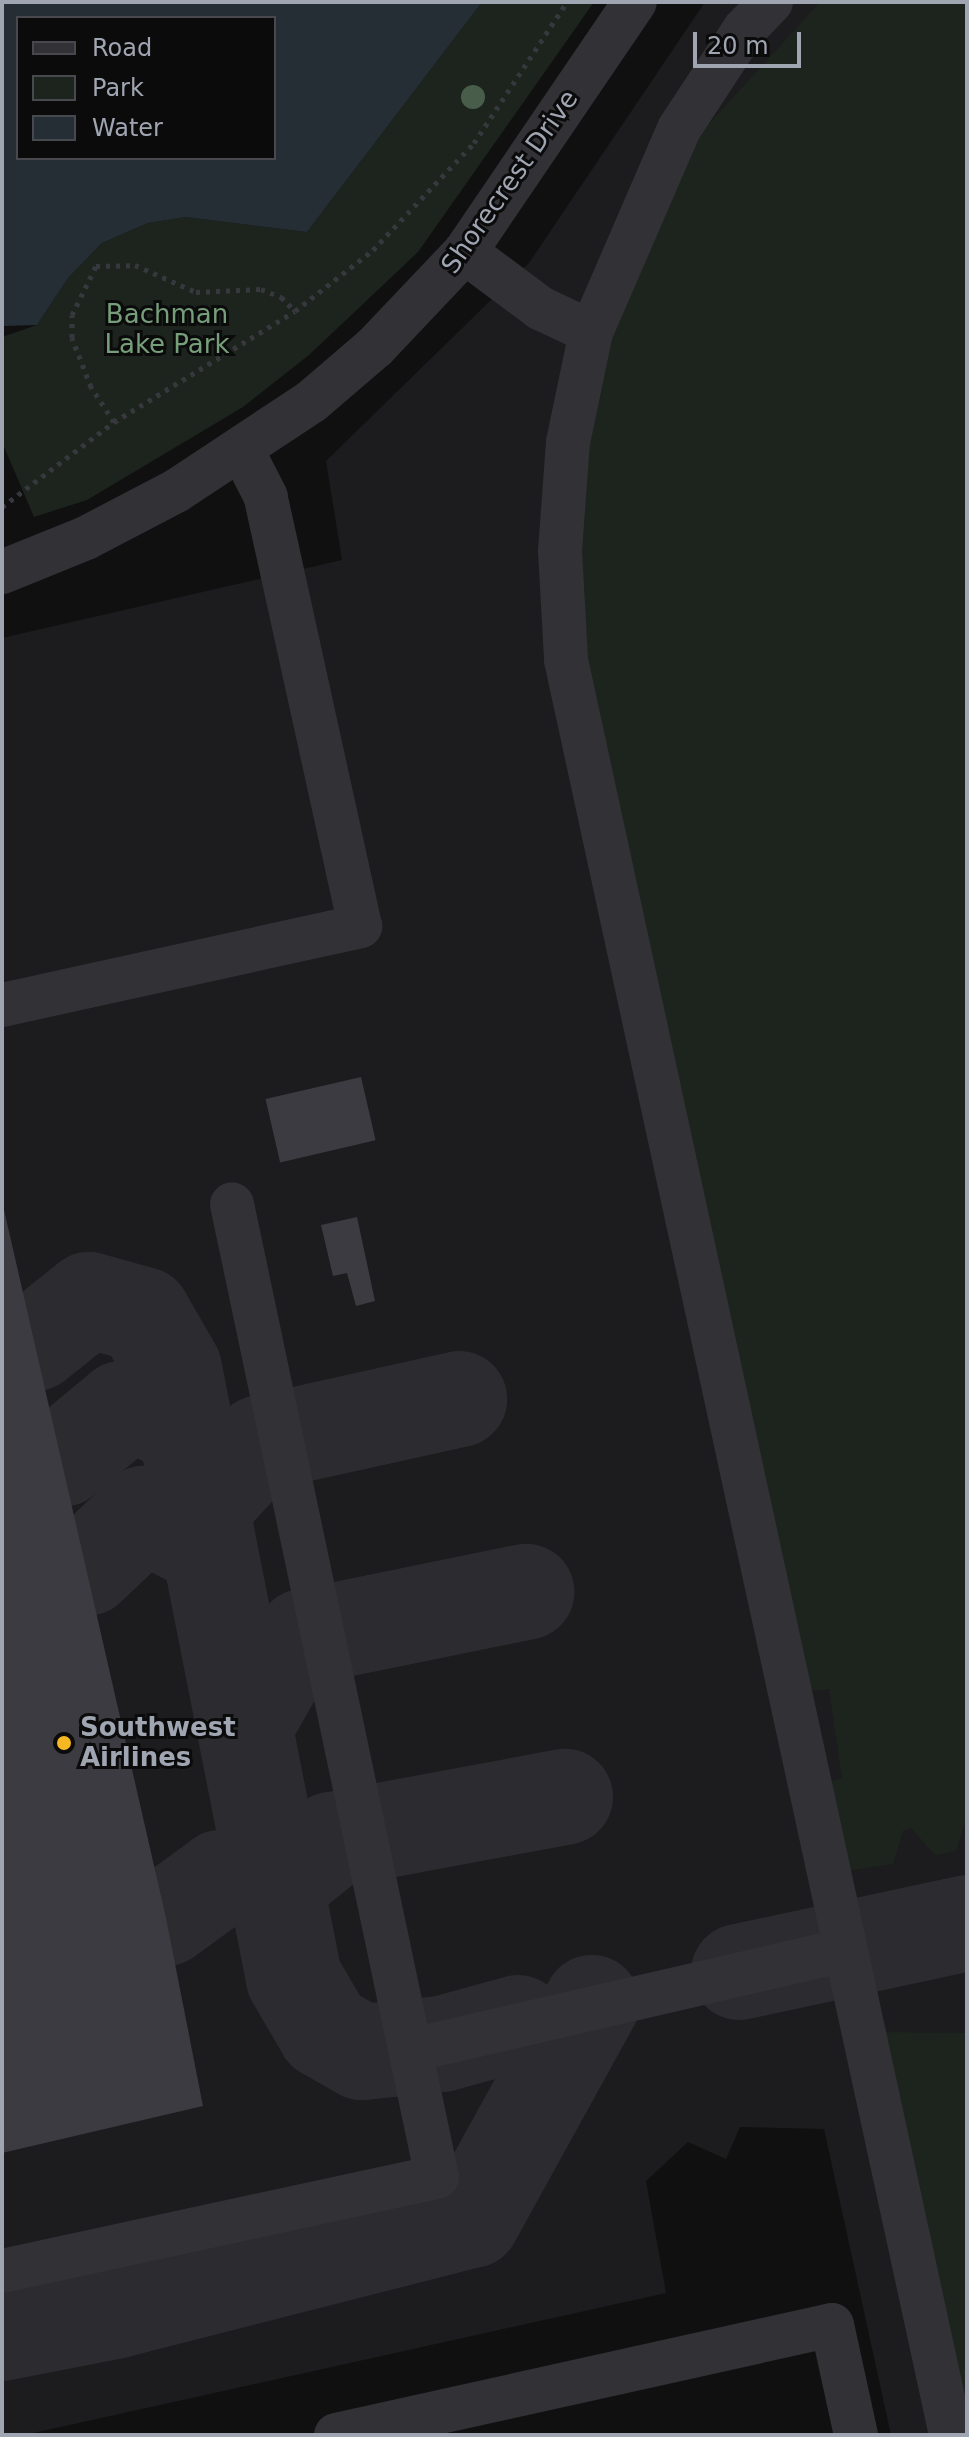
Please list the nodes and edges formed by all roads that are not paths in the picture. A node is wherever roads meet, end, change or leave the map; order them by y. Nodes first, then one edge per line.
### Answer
1 (635, 2) edge
2 (771, 2) edge
3 (465, 252) junction
4 (591, 332) junction
5 (242, 450) junction
6 (2, 572) edge
7 (2, 1005) edge
8 (232, 1204) dead end
9 (845, 1950) junction
10 (412, 2050) junction
11 (2, 2271) edge
12 (336, 2435) edge
13 (856, 2435) edge
14 (951, 2435) edge

1 - 3 street, Shorecrest Drive
2 - 4 street
3 - 4 street
3 - 5 street, Shorecrest Drive
4 - 9 street
5 - 6 street, Shorecrest Drive
5 - 7 street
8 - 10 street
9 - 10 street
9 - 14 street
10 - 11 street
12 - 13 street

